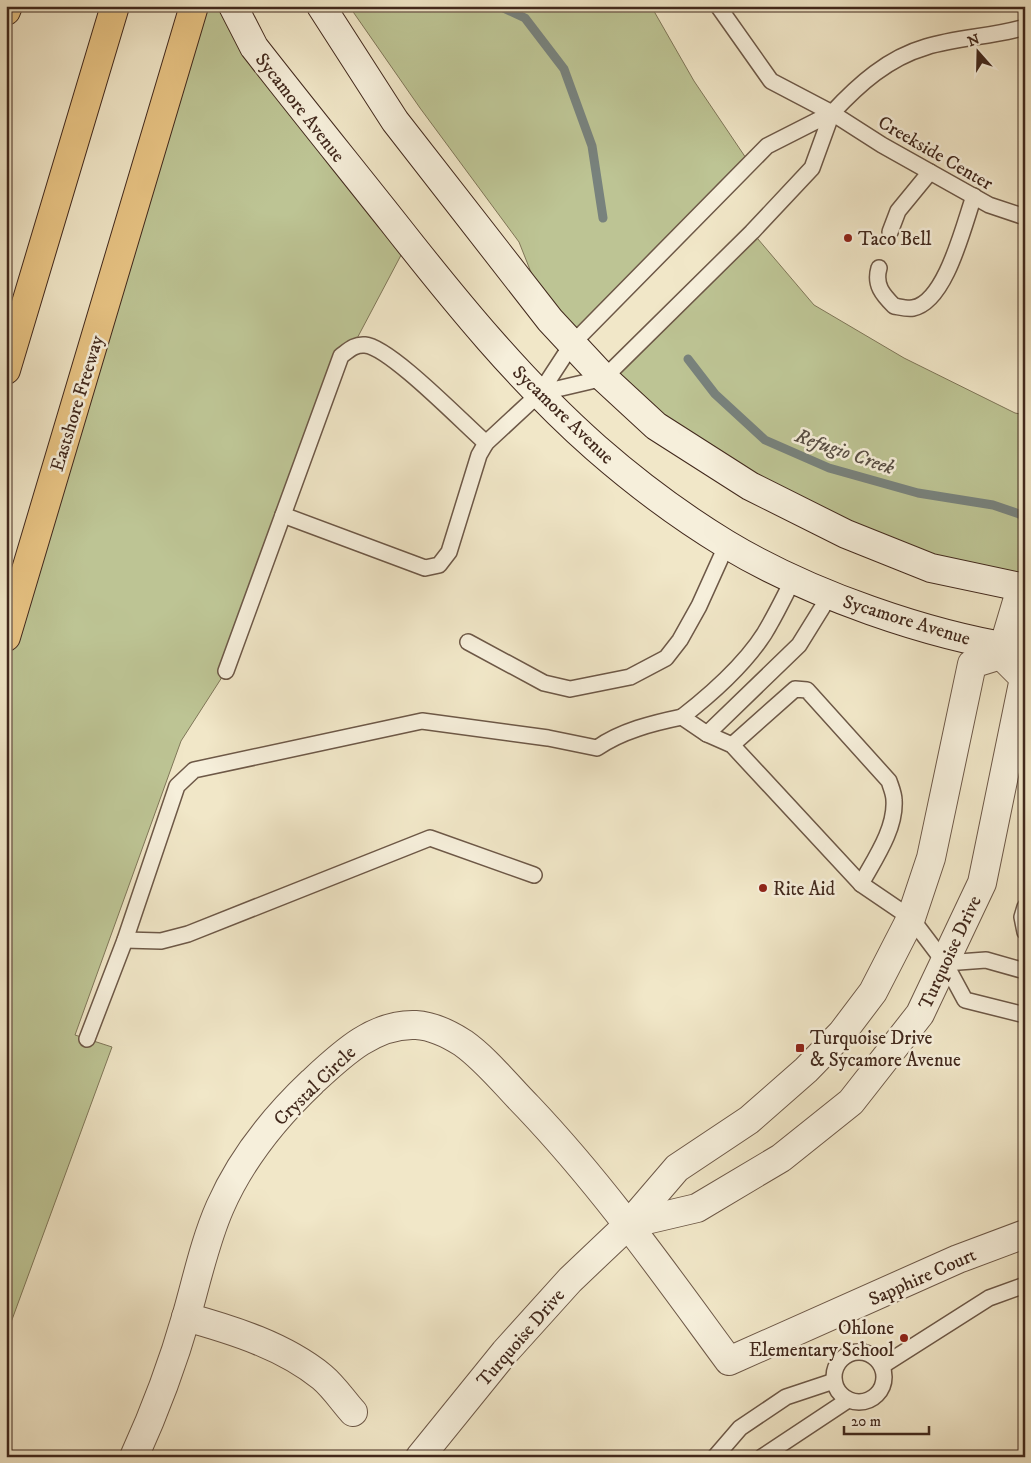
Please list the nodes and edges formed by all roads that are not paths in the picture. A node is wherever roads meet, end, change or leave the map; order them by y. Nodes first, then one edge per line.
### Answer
1 (8, 6) edge
2 (115, 6) edge
3 (194, 6) edge
4 (233, 6) edge
5 (321, 6) edge
6 (718, 6) edge
7 (6, 11) edge
8 (1025, 27) edge
9 (832, 113) junction
10 (930, 172) junction
11 (974, 196) junction
12 (1025, 217) edge
13 (890, 232) dead end
14 (879, 268) dead end
15 (572, 344) junction
16 (6, 370) edge
17 (604, 378) junction
18 (540, 393) junction
19 (486, 444) junction
20 (283, 515) junction
21 (727, 544) junction
22 (794, 578) junction
23 (1023, 588) edge
24 (830, 595) junction
25 (6, 637) edge
26 (468, 642) dead end
27 (1009, 651) edge
28 (226, 670) dead end
29 (682, 717) junction
30 (708, 734) junction
31 (732, 745) junction
32 (534, 876) dead end
33 (861, 884) junction
34 (1025, 907) edge
35 (911, 918) junction
36 (1025, 932) edge
37 (125, 940) junction
38 (945, 963) junction
39 (1025, 972) edge
40 (1025, 1015) edge
41 (87, 1039) dead end
42 (629, 1224) junction
43 (1025, 1234) edge
44 (1025, 1285) edge
45 (186, 1316) junction
46 (882, 1366) junction
47 (834, 1382) junction
48 (848, 1400) junction
49 (353, 1412) dead end
50 (422, 1456) edge
51 (134, 1457) edge
52 (715, 1457) edge
53 (762, 1457) edge

1 - 7 highway
2 - 16 highway
3 - 25 highway, Eastshore Freeway
4 - 18 street, Sycamore Avenue
5 - 15 street
6 - 9 lane, Creekside Center
8 - 9 lane
9 - 10 lane, Creekside Center
9 - 15 lane
9 - 17 lane
10 - 11 lane, Creekside Center
10 - 13 lane
11 - 12 lane, Creekside Center
11 - 14 lane
15 - 17 street
15 - 18 lane
17 - 18 lane
17 - 23 street
18 - 19 lane
18 - 21 street, Sycamore Avenue
19 - 20 lane
19 - 20 lane
20 - 28 lane
21 - 22 street, Sycamore Avenue
21 - 26 lane
22 - 24 street, Sycamore Avenue
22 - 29 lane
23 - 27 street
24 - 27 street, Sycamore Avenue
24 - 30 lane
27 - 35 street, Turquoise Drive
27 - 38 street, Turquoise Drive
29 - 30 lane
29 - 37 lane
30 - 31 lane
31 - 33 lane
31 - 33 lane
32 - 37 lane
33 - 35 lane
34 - 36 lane
35 - 38 lane
35 - 42 street, Turquoise Drive
37 - 41 lane
38 - 39 lane
38 - 40 lane
38 - 42 street, Turquoise Drive
42 - 43 street, Sapphire Court
42 - 45 street, Crystal Circle
42 - 50 street, Turquoise Drive
44 - 46 lane
45 - 49 street
45 - 51 street, Crystal Circle
46 - 47 lane
46 - 48 lane
47 - 48 lane
47 - 52 lane
48 - 53 lane

